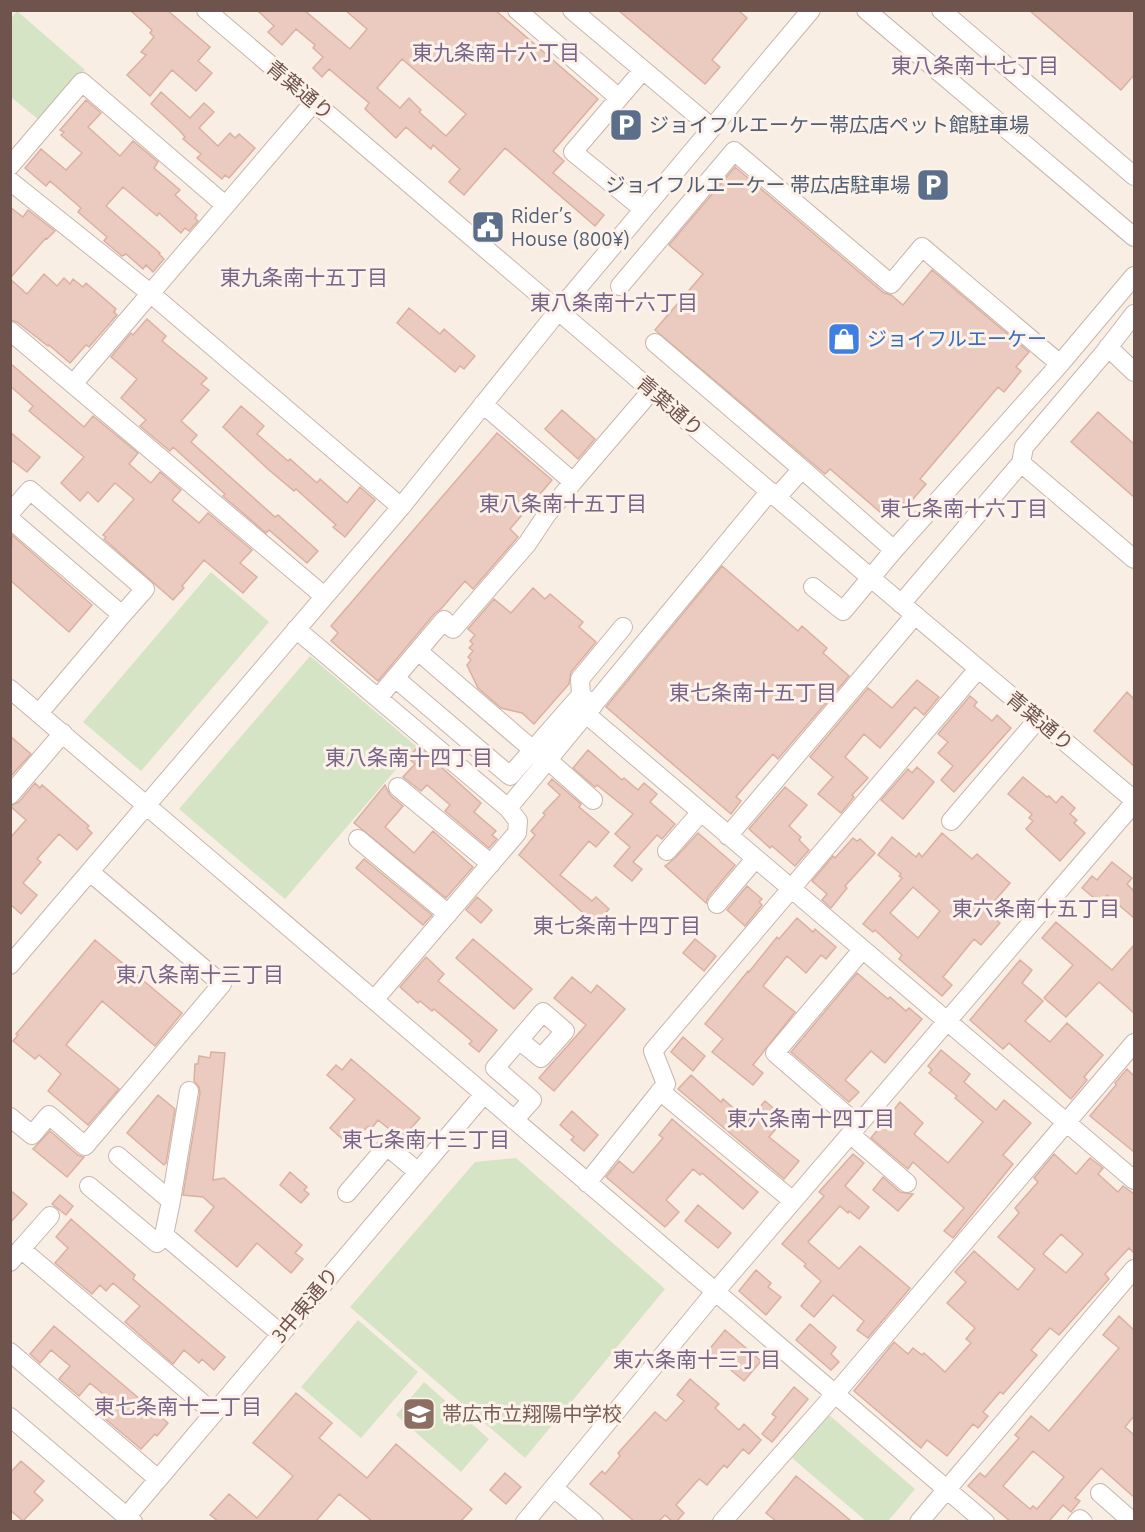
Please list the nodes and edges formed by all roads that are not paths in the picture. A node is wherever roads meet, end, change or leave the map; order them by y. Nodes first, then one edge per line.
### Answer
1 (206, 10) edge
2 (517, 10) edge
3 (572, 10) edge
4 (811, 10) edge
5 (866, 10) edge
6 (941, 10) edge
7 (643, 70) junction
8 (619, 98) junction
9 (314, 102) junction
10 (712, 128) junction
11 (10, 166) edge
12 (1134, 176) edge
13 (10, 181) edge
14 (225, 205) junction
15 (643, 209) junction
16 (1134, 237) edge
17 (1134, 276) edge
18 (620, 286) dead end
19 (150, 293) junction
20 (559, 310) junction
21 (1134, 314) edge
22 (10, 331) edge
23 (655, 343) dead end
24 (1108, 347) junction
25 (1060, 364) junction
26 (1134, 372) edge
27 (73, 384) junction
28 (652, 390) junction
29 (483, 404) junction
30 (1021, 464) junction
31 (802, 469) junction
32 (573, 482) junction
33 (773, 494) junction
34 (401, 507) junction
35 (10, 513) edge
36 (10, 519) edge
37 (894, 550) junction
38 (1134, 559) edge
39 (871, 578) junction
40 (813, 587) dead end
41 (324, 596) junction
42 (908, 610) junction
43 (122, 615) junction
44 (623, 627) dead end
45 (296, 629) junction
46 (418, 651) junction
47 (978, 669) junction
48 (395, 678) junction
49 (10, 689) edge
50 (378, 698) junction
51 (587, 705) junction
52 (39, 713) junction
53 (1038, 718) junction
54 (63, 733) junction
55 (540, 755) junction
56 (398, 787) dead end
57 (10, 795) edge
58 (593, 800) dead end
59 (1134, 801) edge
60 (146, 806) junction
61 (508, 808) junction
62 (701, 812) junction
63 (951, 821) dead end
64 (728, 836) junction
65 (358, 839) dead end
66 (667, 851) dead end
67 (755, 859) junction
68 (491, 864) junction
69 (90, 872) junction
70 (790, 889) junction
71 (717, 904) dead end
72 (448, 914) junction
73 (862, 950) junction
74 (10, 965) edge
75 (374, 1000) junction
76 (947, 1021) junction
77 (519, 1040) dead end
78 (1134, 1042) edge
79 (189, 1091) dead end
80 (660, 1091) junction
81 (484, 1094) junction
82 (10, 1117) edge
83 (514, 1120) junction
84 (1066, 1123) junction
85 (854, 1130) junction
86 (118, 1156) dead end
87 (418, 1172) junction
88 (1134, 1180) edge
89 (587, 1183) junction
90 (907, 1183) dead end
91 (89, 1186) dead end
92 (347, 1192) dead end
93 (171, 1201) junction
94 (793, 1201) junction
95 (50, 1216) dead end
96 (164, 1235) junction
97 (16, 1255) edge
98 (1134, 1269) edge
99 (715, 1292) junction
100 (281, 1334) junction
101 (10, 1352) edge
102 (835, 1394) junction
103 (214, 1413) junction
104 (14, 1427) edge
105 (158, 1479) junction
106 (554, 1488) junction
107 (947, 1489) junction
108 (1100, 1493) dead end
109 (130, 1519) edge
110 (525, 1521) edge
111 (594, 1521) edge
112 (722, 1521) edge
113 (919, 1521) edge
114 (985, 1521) edge
115 (1077, 1521) edge
116 (1083, 1521) edge
117 (1133, 1521) edge

1 - 9 street, 青葉通り
2 - 8 street
3 - 7 street
4 - 10 street
5 - 16 street
6 - 12 street
7 - 8 street
7 - 10 street
8 - 15 street
9 - 14 street
9 - 20 street, 青葉通り
10 - 15 street
11 - 14 street
13 - 19 street
14 - 19 street
15 - 20 street
17 - 25 street
18 - 25 street
19 - 27 street
19 - 34 street
20 - 28 street, 青葉通り
20 - 29 street
21 - 24 street
22 - 27 street
23 - 31 street
24 - 26 street
24 - 30 street
25 - 37 street
27 - 41 street
28 - 32 street
28 - 33 street, 青葉通り
29 - 32 street
29 - 34 street
30 - 38 street
30 - 42 street
31 - 33 street
31 - 37 street
32 - 46 street
33 - 39 street, 青葉通り
33 - 51 street
34 - 41 street
35 - 43 street
36 - 43 street
37 - 39 street
39 - 40 street
39 - 42 street, 青葉通り
41 - 45 street
42 - 47 street, 青葉通り
42 - 64 street
43 - 52 street
44 - 51 street
45 - 50 street
45 - 60 street
46 - 48 street
46 - 55 street
47 - 53 street, 青葉通り
47 - 70 street
48 - 50 street
48 - 55 street
49 - 52 street
50 - 61 street
51 - 55 street
51 - 62 street
52 - 54 street
53 - 59 street, 青葉通り
53 - 63 street
54 - 57 street
54 - 60 street
55 - 58 street
55 - 61 street
56 - 68 street
59 - 76 street
60 - 69 street
60 - 75 street
61 - 68 street
62 - 64 street
62 - 66 street
64 - 67 street
65 - 72 street
67 - 70 street
67 - 71 street
68 - 72 street
69 - 74 street
69 - 82 street
70 - 73 street
70 - 80 street
72 - 75 street
73 - 76 street
73 - 85 street
75 - 81 street
76 - 84 street
76 - 85 street
77 - 83 street
78 - 84 street
79 - 93 street
80 - 89 street
80 - 94 street
81 - 83 street
81 - 87 street, 3中東通り
83 - 89 street
84 - 88 street
84 - 102 street
85 - 90 street
85 - 94 street
86 - 93 street
87 - 92 street
87 - 100 street, 3中東通り
89 - 99 street
91 - 96 street
93 - 96 street
94 - 99 street
95 - 97 street
96 - 100 street
97 - 103 street
98 - 107 street
99 - 102 street
99 - 106 street
100 - 103 street, 3中東通り
101 - 105 street
102 - 107 street
102 - 112 street
103 - 105 street, 3中東通り
104 - 109 street
105 - 109 street, 3中東通り
106 - 110 street
106 - 111 street
107 - 113 street
107 - 114 street
108 - 117 street
115 - 116 street

